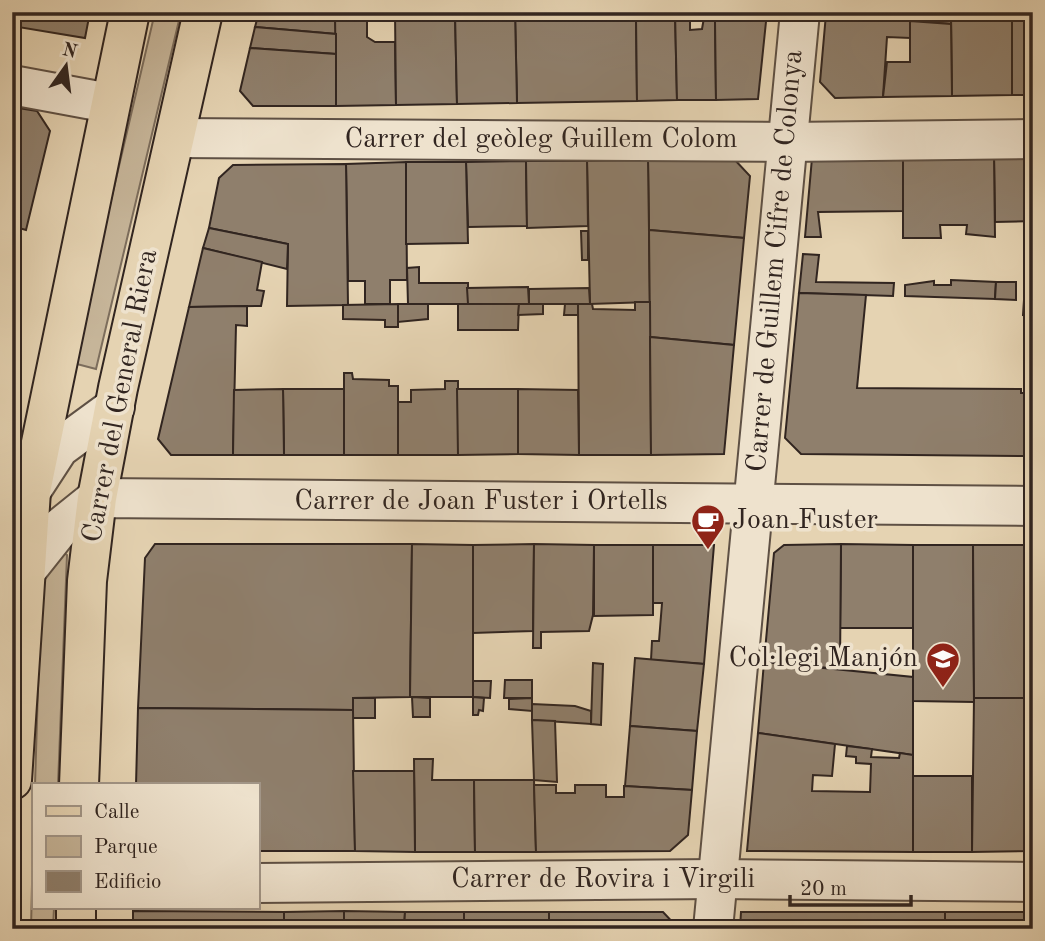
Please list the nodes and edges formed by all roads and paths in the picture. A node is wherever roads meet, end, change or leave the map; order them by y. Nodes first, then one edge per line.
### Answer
1 (130, 12) edge
2 (203, 12) edge
3 (800, 12) edge
4 (12, 85) edge
5 (109, 103) junction
6 (175, 138) junction
7 (1033, 139) edge
8 (788, 142) junction
9 (115, 407) junction
10 (22, 488) edge
11 (97, 498) junction
12 (753, 505) junction
13 (1033, 506) edge
14 (26, 572) junction
15 (12, 780) edge
16 (79, 783) edge
17 (718, 879) junction
18 (1033, 882) edge
19 (259, 883) edge
20 (76, 909) edge
21 (76, 929) edge
22 (713, 929) edge

1 - 5 main road
2 - 6 main road, Carrer del General Riera
3 - 8 street, Carrer de Guillem Cifre de Colonya
4 - 5 street
5 - 10 main road
6 - 8 street, Carrer del geòleg Guillem Colom
6 - 9 main road, Carrer del General Riera
7 - 8 street, Carrer del geòleg Guillem Colom
8 - 12 street, Carrer de Guillem Cifre de Colonya
9 - 10 street
9 - 11 main road, Carrer del General Riera
10 - 14 main road
11 - 12 street, Carrer de Joan Fuster i Ortells
11 - 14 street
11 - 16 main road, Carrer del General Riera
12 - 13 street, Carrer de Joan Fuster i Ortells
12 - 17 street, Carrer de Guillem Cifre de Colonya
14 - 15 main road
17 - 18 street, Carrer de Rovira i Virgili
17 - 19 street, Carrer de Rovira i Virgili
17 - 22 street, Carrer de Guillem Cifre de Colonya
20 - 21 main road

